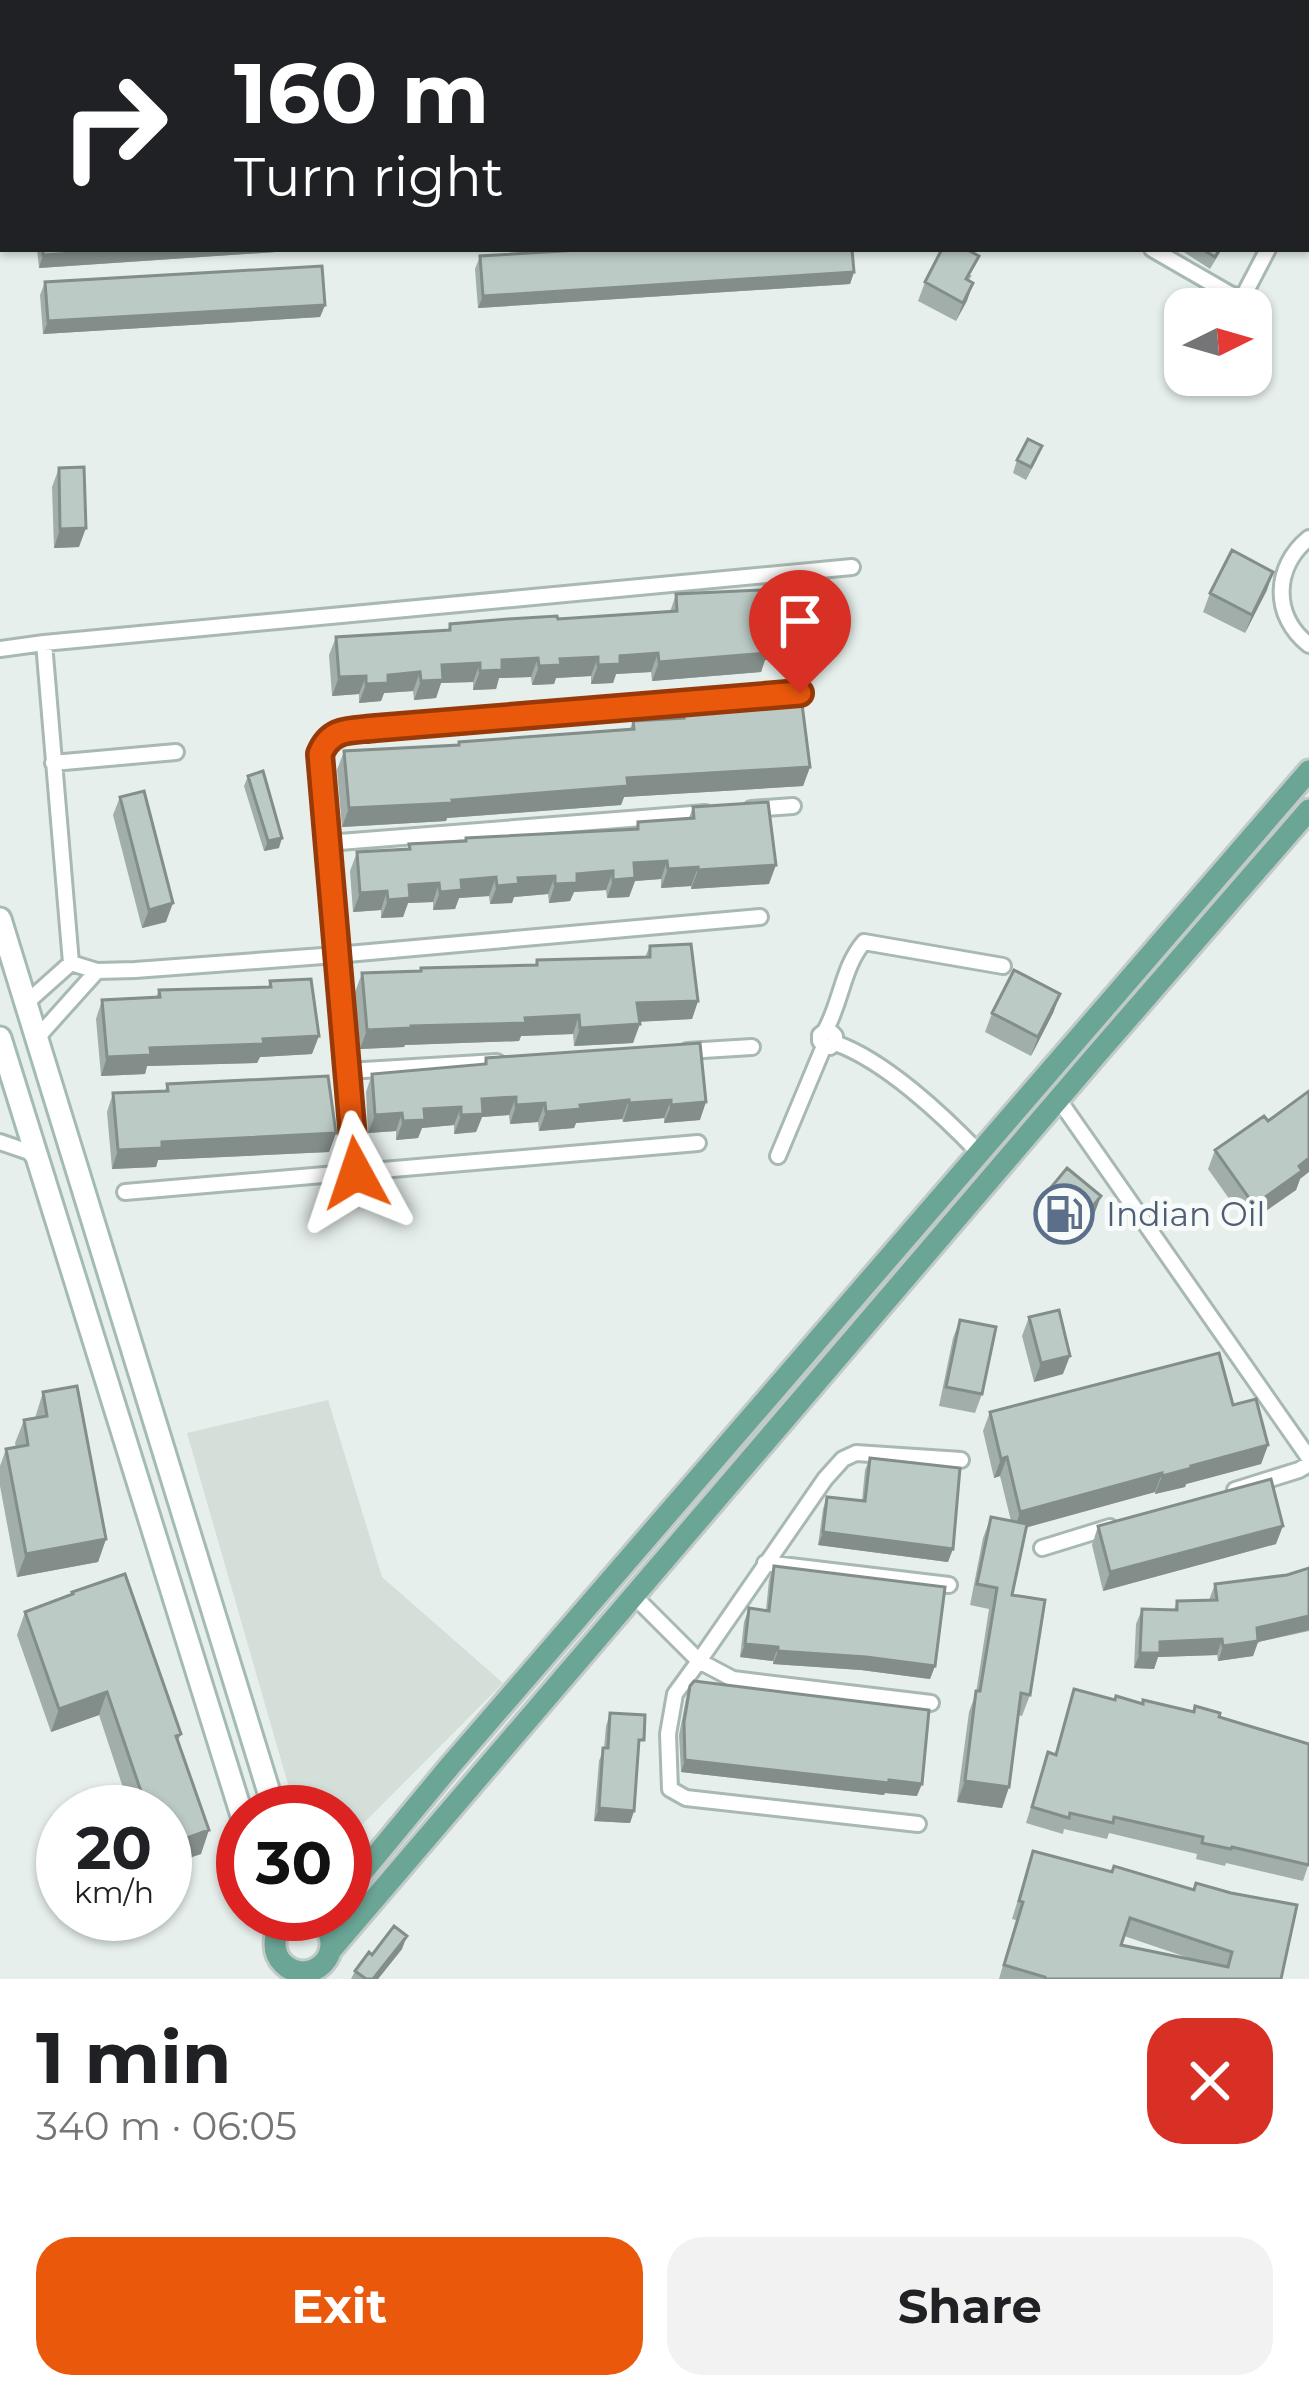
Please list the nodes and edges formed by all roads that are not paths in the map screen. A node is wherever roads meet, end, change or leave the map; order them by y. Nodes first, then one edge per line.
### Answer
1 (1157, 252) edge
2 (1266, 252) edge
3 (1309, 538) edge
4 (852, 567) dead end
5 (44, 643) junction
6 (1309, 645) edge
7 (0, 649) edge
8 (800, 693) dead end
9 (176, 752) dead end
10 (53, 763) junction
11 (1309, 771) edge
12 (793, 806) dead end
13 (746, 809) edge
14 (1309, 810) edge
15 (723, 811) edge
16 (327, 843) junction
17 (760, 916) dead end
18 (0, 919) edge
19 (336, 955) junction
20 (71, 963) junction
21 (1003, 966) dead end
22 (97, 971) junction
23 (25, 1004) junction
24 (0, 1038) edge
25 (36, 1039) junction
26 (828, 1040) junction
27 (752, 1047) dead end
28 (673, 1052) edge
29 (512, 1061) edge
30 (9, 1067) junction
31 (347, 1071) junction
32 (0, 1094) edge
33 (1059, 1100) junction
34 (0, 1142) edge
35 (698, 1143) dead end
36 (979, 1153) junction
37 (778, 1156) dead end
38 (39, 1163) junction
39 (356, 1173) junction
40 (125, 1192) dead end
41 (961, 1460) dead end
42 (1309, 1461) edge
43 (1214, 1496) edge
44 (1128, 1522) edge
45 (1042, 1548) dead end
46 (765, 1563) junction
47 (949, 1585) edge
48 (633, 1595) junction
49 (699, 1661) junction
50 (931, 1702) dead end
51 (232, 1785) edge
52 (267, 1785) edge
53 (918, 1824) dead end
54 (372, 1860) edge
55 (275, 1941) edge
56 (325, 1965) edge
57 (296, 1975) edge

1 - 2 street
3 - 6 street
4 - 5 street
5 - 7 street
5 - 10 street
8 - 16 street
9 - 10 street
10 - 20 street
11 - 36 main road
12 - 13 street
14 - 33 main road
15 - 16 street
16 - 19 street
17 - 19 street
18 - 23 street
19 - 22 street
19 - 31 street
20 - 22 street
20 - 23 street
21 - 26 street
22 - 25 street
23 - 25 street
24 - 30 street
25 - 52 street
26 - 36 street
26 - 37 street
27 - 28 street
29 - 31 street
30 - 32 street
30 - 38 street
31 - 39 street
33 - 42 street
33 - 48 main road
34 - 38 street
35 - 39 street
36 - 54 main road
38 - 51 street
39 - 40 street
41 - 46 street
42 - 43 street
44 - 45 street
46 - 47 street
46 - 49 street
48 - 49 street
48 - 56 main road
49 - 50 street
49 - 53 street
55 - 57 main road
56 - 57 main road

